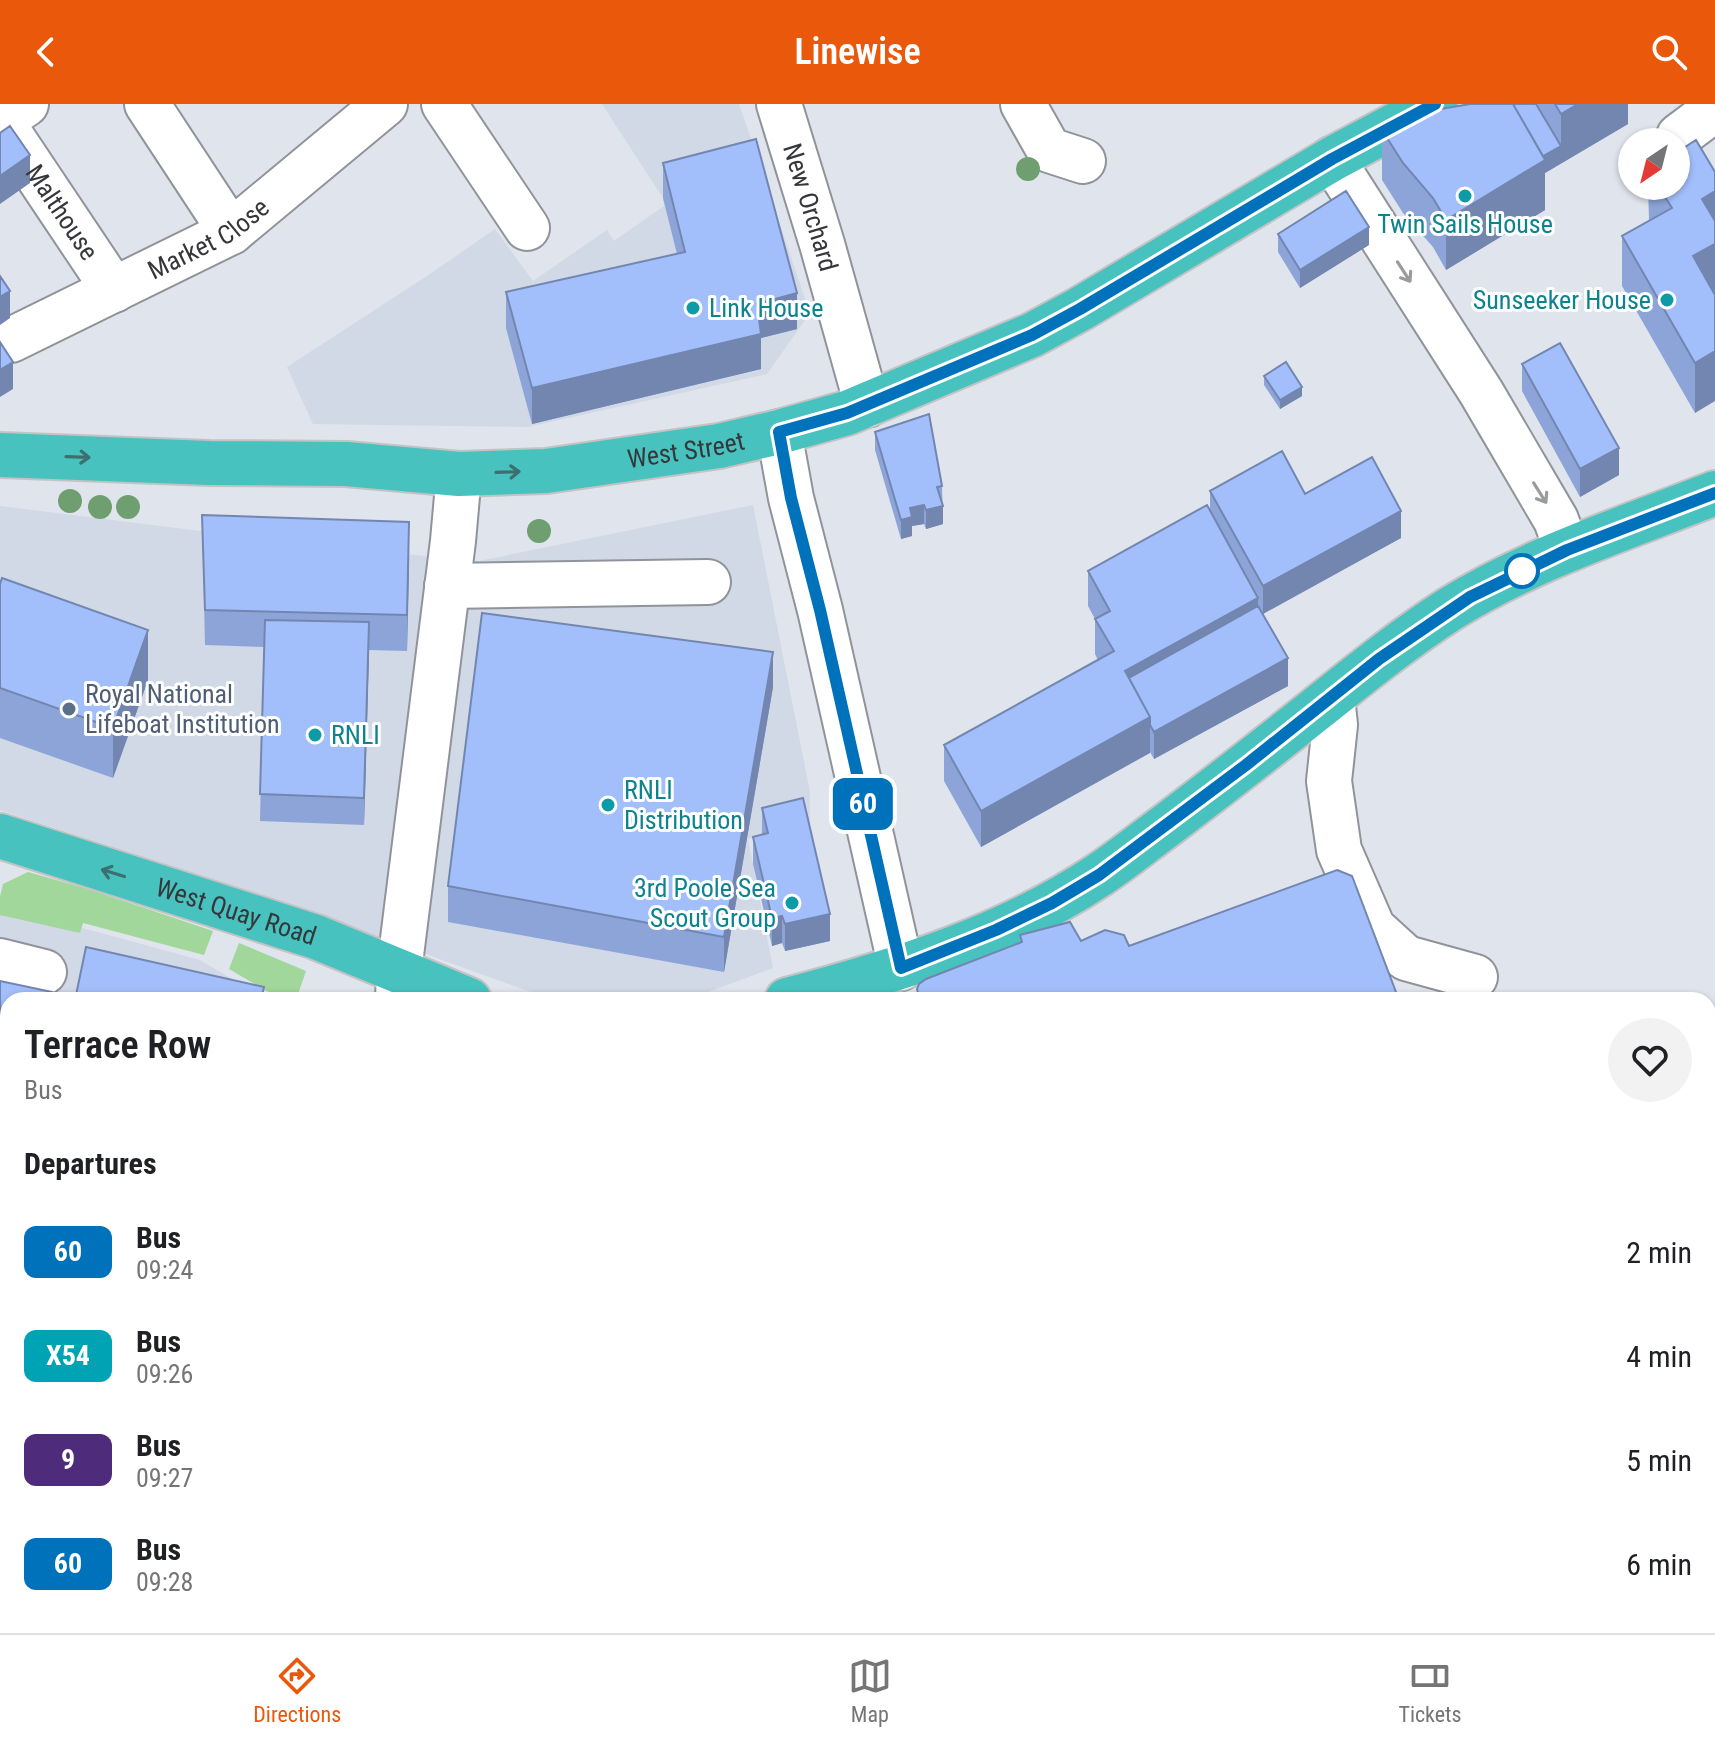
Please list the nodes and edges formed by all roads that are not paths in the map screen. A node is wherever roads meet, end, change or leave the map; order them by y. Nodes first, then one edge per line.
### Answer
1 (26, 104) edge
2 (147, 104) edge
3 (385, 104) edge
4 (444, 104) edge
5 (1023, 104) edge
6 (1435, 104) edge
7 (1715, 109) edge
8 (0, 121) edge
9 (1690, 128) edge
10 (774, 135) edge
11 (1332, 159) junction
12 (1083, 161) dead end
13 (527, 228) dead end
14 (231, 232) junction
15 (114, 290) junction
16 (11, 340) dead end
17 (867, 405) junction
18 (779, 432) junction
19 (0, 455) edge
20 (459, 474) junction
21 (1715, 493) edge
22 (1567, 550) junction
23 (708, 582) dead end
24 (447, 586) junction
25 (1332, 697) junction
26 (0, 836) edge
27 (0, 961) edge
28 (44, 972) dead end
29 (1475, 977) dead end
30 (884, 982) edge
31 (398, 986) edge
32 (428, 992) edge
33 (830, 992) edge

1 - 8 street, Malthouse
2 - 14 street
3 - 14 street, Market Close
4 - 13 street
5 - 12 street
6 - 11 highway, West Street
7 - 9 street
8 - 15 street, Malthouse
10 - 17 street, New Orchard
11 - 17 highway, West Street
11 -> 22 street
14 - 15 street, Market Close
15 - 16 street, Market Close
17 - 18 highway, West Street
20 -> 18 highway, West Street
18 - 30 street
19 -> 20 highway, West Street
20 - 24 street
21 - 22 highway
22 - 25 highway
23 - 24 street
24 - 31 street
25 - 29 street
25 - 30 highway
31 -> 26 highway, West Quay Road
27 - 28 street
30 - 33 highway
31 - 32 highway, West Quay Road

